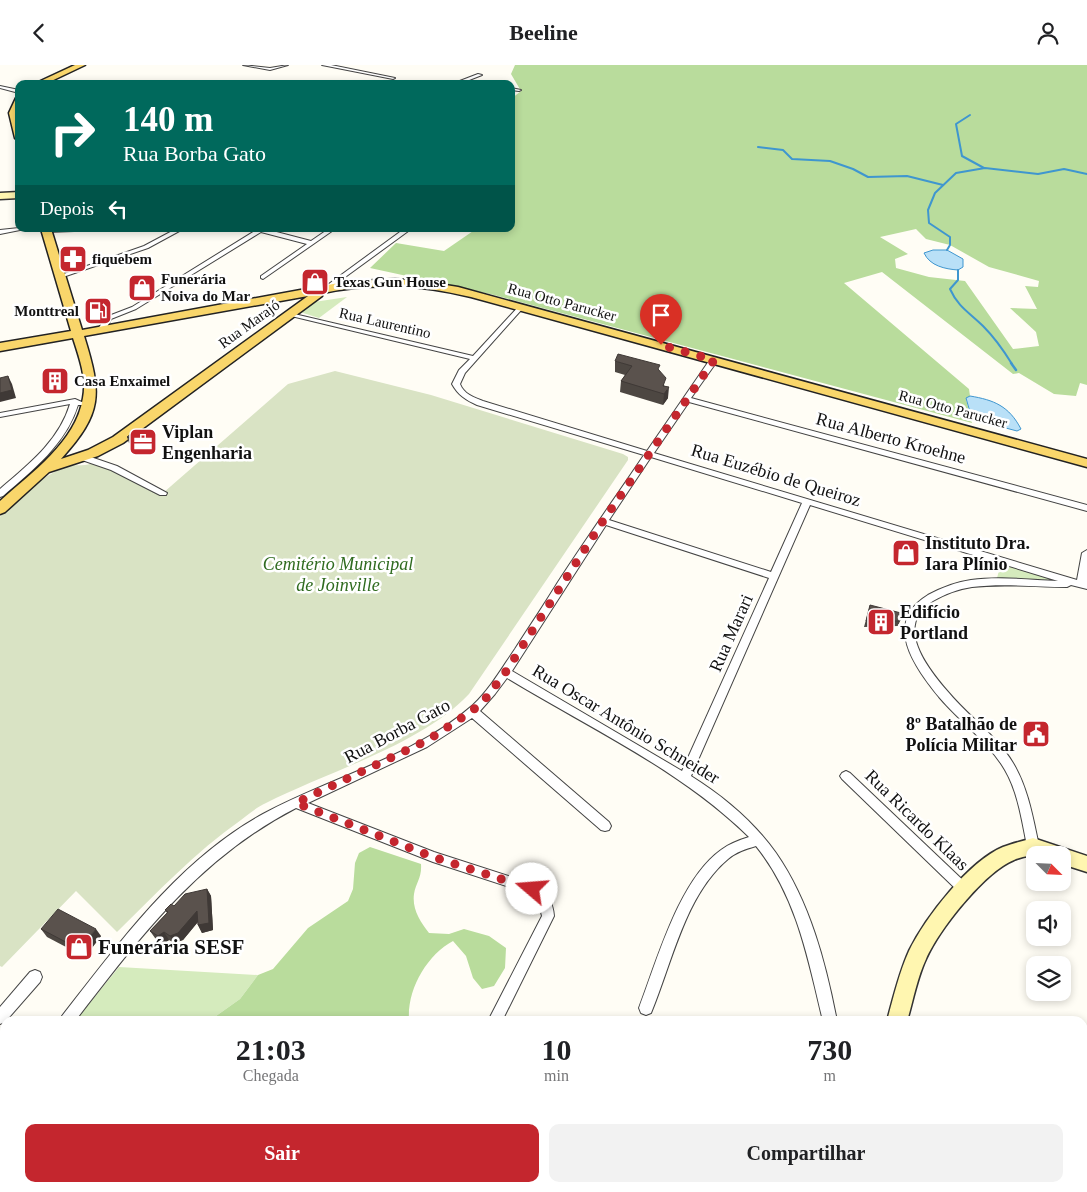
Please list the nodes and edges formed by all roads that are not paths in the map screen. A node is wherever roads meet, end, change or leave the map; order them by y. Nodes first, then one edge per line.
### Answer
1 (81, 65) edge
2 (245, 65) edge
3 (286, 65) edge
4 (324, 65) edge
5 (480, 75) dead end
6 (393, 78) dead end
7 (47, 80) edge
8 (464, 80) edge
9 (0, 87) edge
10 (15, 90) edge
11 (515, 90) edge
12 (519, 90) dead end
13 (15, 107) edge
14 (15, 120) edge
15 (15, 195) edge
16 (0, 196) edge
17 (15, 230) edge
18 (0, 232) edge
19 (47, 232) edge
20 (174, 232) edge
21 (256, 232) edge
22 (272, 232) edge
23 (328, 232) edge
24 (404, 232) edge
25 (312, 243) junction
26 (60, 276) junction
27 (263, 277) dead end
28 (324, 290) junction
29 (286, 298) junction
30 (301, 307) junction
31 (521, 307) junction
32 (290, 315) junction
33 (77, 328) junction
34 (102, 329) junction
35 (0, 347) edge
36 (474, 358) junction
37 (714, 360) junction
38 (686, 399) junction
39 (74, 401) junction
40 (89, 405) junction
41 (0, 415) edge
42 (75, 434) junction
43 (109, 445) junction
44 (649, 454) junction
45 (82, 457) junction
46 (1087, 463) edge
47 (44, 469) junction
48 (163, 493) dead end
49 (0, 494) edge
50 (806, 502) junction
51 (0, 509) edge
52 (1087, 509) edge
53 (603, 521) junction
54 (1087, 553) edge
55 (774, 576) junction
56 (1084, 586) edge
57 (505, 673) junction
58 (472, 711) junction
59 (846, 776) dead end
60 (684, 777) junction
61 (296, 803) junction
62 (605, 826) dead end
63 (758, 839) junction
64 (1033, 846) edge
65 (1026, 848) edge
66 (1071, 858) edge
67 (1087, 864) edge
68 (964, 889) junction
69 (34, 977) dead end
70 (646, 1007) dead end
71 (1, 1016) edge
72 (71, 1016) edge
73 (498, 1016) edge
74 (830, 1016) edge
75 (899, 1016) edge

1 - 7 main road
2 - 3 street
4 - 6 street
5 - 8 street
9 - 10 street
11 - 12 street
13 - 14 main road
15 - 16 street
17 - 18 street
19 - 26 main road
20 - 26 street
21 - 34 street
22 - 25 street
23 - 25 street
24 - 28 street, Rua Marajó
25 - 27 street
26 - 33 main road
28 - 29 main road, Rua Otto Parucker
28 - 30 main road, Rua Marajó
28 - 31 main road, Rua Otto Parucker
29 - 30 main road
29 - 34 main road, Rua Otto Parucker
30 - 32 main road, Rua Marajó
31 - 36 street
31 - 37 main road, Rua Otto Parucker
32 - 36 street, Rua Laurentino
32 - 43 main road, Rua Marajó
33 - 34 main road, Rua Otto Parucker
33 - 35 main road
33 - 40 main road
36 - 44 street, Rua Euzébio de Queiroz
37 - 38 street, Rua Borba Gato
37 - 46 main road, Rua Otto Parucker
38 - 44 street, Rua Borba Gato
38 - 52 street, Rua Alberto Kroehne
39 - 40 street
39 - 41 street
39 - 49 street
40 - 42 main road
42 - 43 main road
42 - 47 main road
43 - 45 main road, Rua Marajó
44 - 50 street, Rua Euzébio de Queiroz
44 - 53 street, Rua Borba Gato
45 - 47 main road, Rua Marajó
45 - 48 street
47 - 51 main road
50 - 55 street, Rua Marari
50 - 56 street, Rua Euzébio de Queiroz
53 - 55 street
53 - 57 street, Rua Borba Gato
54 - 56 street
55 - 60 street, Rua Marari
56 - 64 street
57 - 58 street, Rua Borba Gato
57 - 60 street, Rua Oscar Antônio Schneider
58 - 61 street, Rua Borba Gato
58 - 62 street
59 - 68 street, Rua Ricardo Klaas
60 - 63 street, Rua Oscar Antônio Schneider
61 - 72 street, Rua Borba Gato
61 - 73 street
63 - 70 street
63 - 74 street, Rua Oscar Antônio Schneider
65 - 68 street
66 - 67 street
68 - 75 street
69 - 71 street

